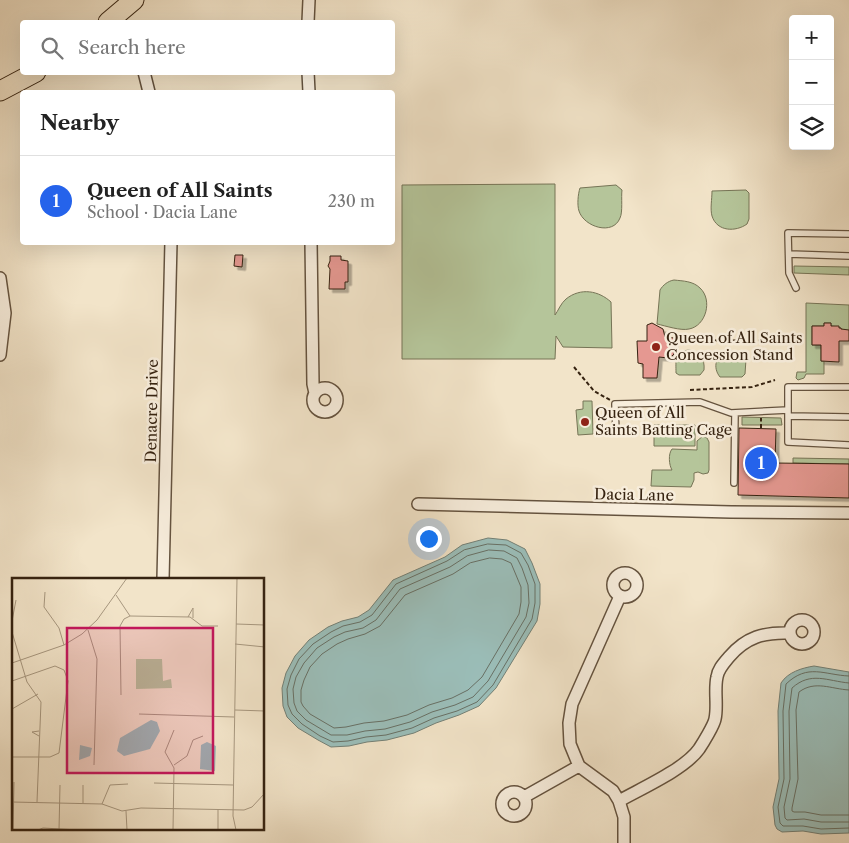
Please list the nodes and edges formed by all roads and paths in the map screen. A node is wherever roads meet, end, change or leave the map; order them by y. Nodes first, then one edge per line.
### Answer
1 (134, 0) edge
2 (308, 0) edge
3 (117, 20) edge
4 (308, 20) edge
5 (30, 75) edge
6 (145, 75) edge
7 (308, 75) edge
8 (148, 90) edge
9 (309, 90) edge
10 (0, 91) edge
11 (849, 234) edge
12 (171, 245) edge
13 (311, 245) edge
14 (789, 254) junction
15 (849, 256) edge
16 (0, 278) edge
17 (796, 288) dead end
18 (777, 340) dead end
19 (674, 341) dead end
20 (0, 355) edge
21 (574, 367) dead end
22 (775, 380) dead end
23 (849, 388) edge
24 (690, 390) dead end
25 (315, 393) dead end
26 (610, 400) dead end
27 (735, 413) junction
28 (788, 413) junction
29 (761, 416) dead end
30 (849, 417) edge
31 (761, 428) dead end
32 (616, 433) dead end
33 (849, 445) edge
34 (734, 483) dead end
35 (418, 504) dead end
36 (849, 514) edge
37 (163, 578) edge
38 (620, 596) dead end
39 (790, 633) dead end
40 (579, 766) junction
41 (524, 797) dead end
42 (619, 801) junction
43 (624, 843) edge

1 - 3 main road
2 - 4 street
5 - 10 main road
6 - 8 street
7 - 9 street
11 - 14 lane
12 - 37 street, Denacre Drive
13 - 25 street
14 - 15 lane
14 - 17 lane
16 - 20 street
18 - 19 path
21 - 26 path
22 - 24 path
23 - 28 lane
27 - 28 lane
27 - 32 lane
27 - 34 lane
28 - 30 lane
28 - 33 lane
29 - 31 path
35 - 36 street, Dacia Lane
38 - 40 street
39 - 42 street
40 - 41 street
40 - 42 street
42 - 43 street

